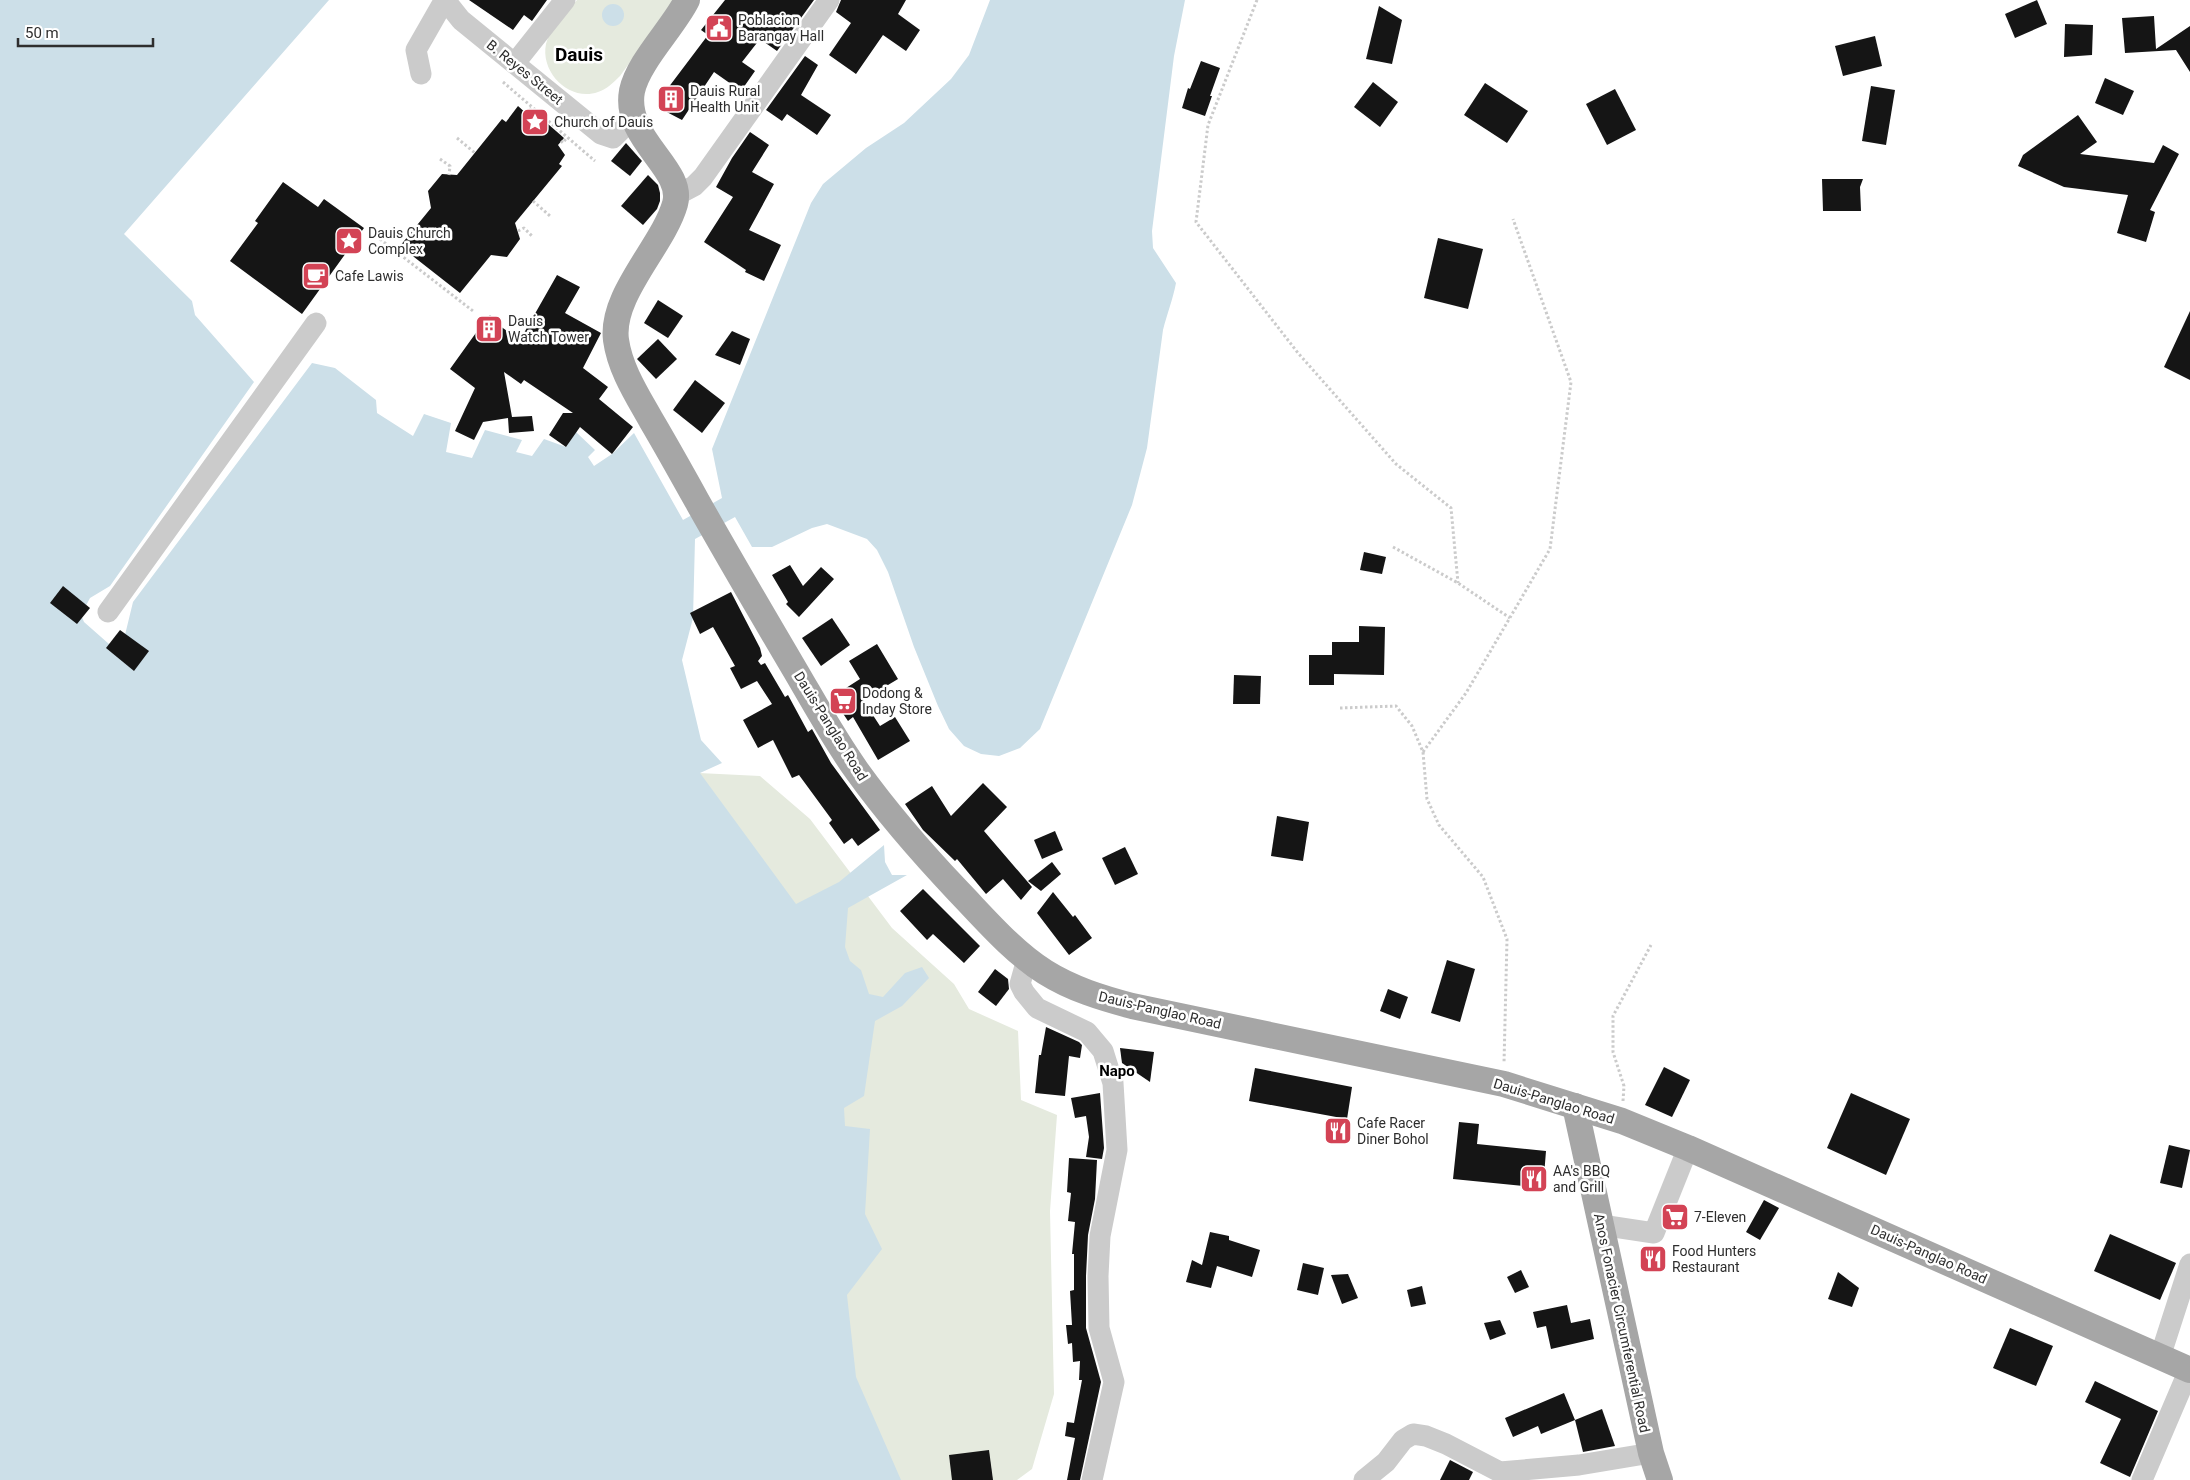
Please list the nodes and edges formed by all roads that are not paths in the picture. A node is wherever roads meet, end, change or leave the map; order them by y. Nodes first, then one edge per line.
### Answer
1 (444, 0) edge
2 (565, 0) edge
3 (687, 0) edge
4 (829, 0) edge
5 (514, 63) junction
6 (420, 74) dead end
7 (634, 118) junction
8 (677, 195) junction
9 (316, 323) dead end
10 (108, 612) dead end
11 (1027, 959) junction
12 (1575, 1106) junction
13 (1688, 1148) junction
14 (1601, 1225) junction
15 (2190, 1264) edge
16 (2160, 1357) junction
17 (2189, 1370) edge
18 (1651, 1453) junction
19 (1092, 1480) edge
20 (1364, 1480) edge
21 (1660, 1480) edge
22 (2142, 1480) edge

1 - 5 street, B. Reyes Street
1 - 6 street
2 - 5 street
3 - 7 main road
4 - 8 street
5 - 7 street, B. Reyes Street
7 - 8 main road
8 - 11 main road, Dauis-Panglao Road
9 - 10 street
11 - 12 main road, Dauis-Panglao Road
11 - 19 street
12 - 13 main road, Dauis-Panglao Road
12 - 14 main road, Anos Fonacier Circumferential Road
13 - 14 street
13 - 16 main road, Dauis-Panglao Road
14 - 18 main road, Anos Fonacier Circumferential Road
15 - 16 street
16 - 17 main road, Dauis-Panglao Road
17 - 22 street
18 - 20 street
18 - 21 main road, Anos Fonacier Circumferential Road

